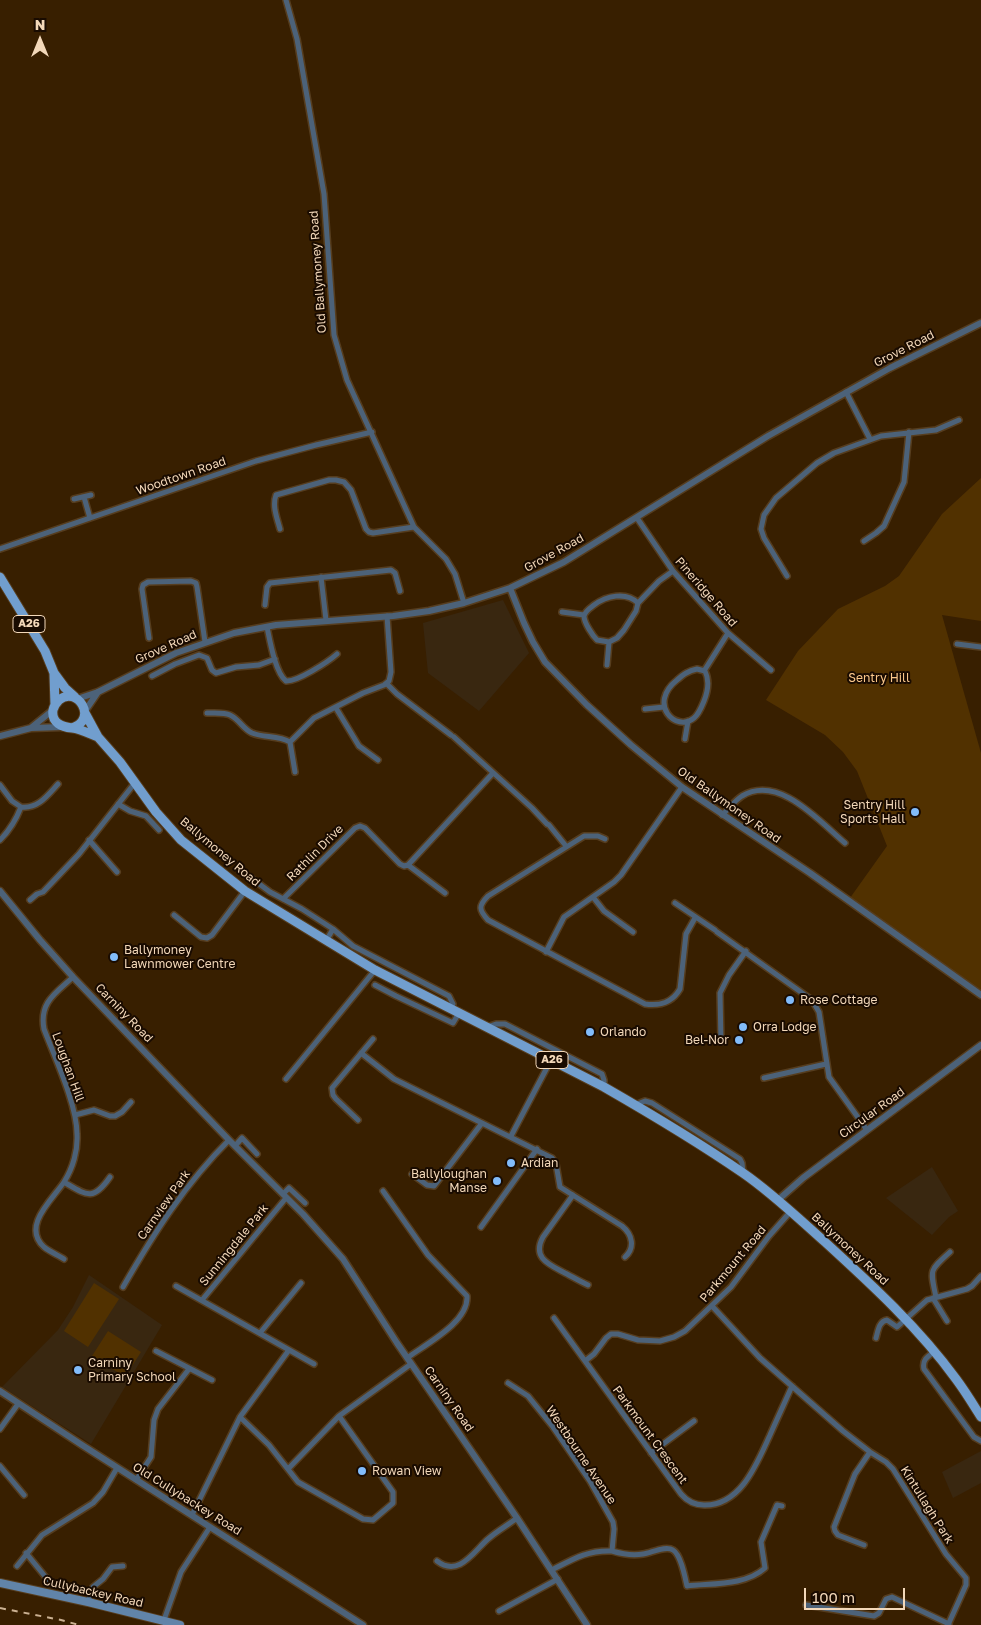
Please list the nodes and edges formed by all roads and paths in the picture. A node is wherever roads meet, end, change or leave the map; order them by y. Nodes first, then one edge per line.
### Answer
1 (286, 0) edge
2 (981, 323) edge
3 (846, 392) junction
4 (959, 420) dead end
5 (372, 432) junction
6 (909, 432) junction
7 (870, 439) junction
8 (91, 495) dead end
9 (84, 496) junction
10 (74, 499) dead end
11 (90, 518) junction
12 (637, 518) junction
13 (414, 528) junction
14 (280, 529) dead end
15 (864, 541) dead end
16 (0, 549) edge
17 (673, 571) junction
18 (787, 576) dead end
19 (0, 577) edge
20 (321, 577) junction
21 (510, 588) junction
22 (400, 591) dead end
23 (464, 603) junction
24 (638, 603) junction
25 (265, 605) dead end
26 (562, 612) dead end
27 (584, 615) junction
28 (387, 616) junction
29 (326, 620) junction
30 (266, 626) junction
31 (728, 633) junction
32 (149, 638) dead end
33 (205, 642) junction
34 (609, 642) junction
35 (957, 644) dead end
36 (981, 647) edge
37 (337, 654) dead end
38 (275, 659) junction
39 (607, 665) dead end
40 (770, 670) dead end
41 (704, 671) junction
42 (54, 673) junction
43 (152, 676) dead end
44 (387, 684) junction
45 (98, 692) junction
46 (76, 698) junction
47 (664, 707) junction
48 (54, 708) junction
49 (336, 708) junction
50 (645, 709) dead end
51 (85, 712) junction
52 (207, 713) dead end
53 (688, 721) junction
54 (62, 727) junction
55 (31, 728) junction
56 (72, 728) junction
57 (0, 736) edge
58 (98, 737) junction
59 (685, 739) dead end
60 (290, 742) junction
61 (378, 760) dead end
62 (295, 772) dead end
63 (493, 773) junction
64 (0, 784) edge
65 (58, 784) dead end
66 (134, 784) junction
67 (682, 788) junction
68 (118, 804) junction
69 (20, 807) junction
70 (722, 815) junction
71 (159, 830) dead end
72 (605, 839) dead end
73 (0, 840) edge
74 (89, 840) junction
75 (845, 843) dead end
76 (566, 846) junction
77 (408, 865) junction
78 (117, 872) dead end
79 (250, 877) dead end
80 (0, 891) edge
81 (245, 891) junction
82 (445, 893) dead end
83 (593, 897) junction
84 (282, 899) junction
85 (30, 900) dead end
86 (675, 903) dead end
87 (174, 915) dead end
88 (695, 918) junction
89 (333, 928) junction
90 (633, 932) dead end
91 (326, 941) junction
92 (746, 951) junction
93 (546, 952) junction
94 (375, 970) junction
95 (73, 977) junction
96 (375, 985) dead end
97 (981, 995) edge
98 (455, 1011) junction
99 (487, 1027) junction
100 (373, 1039) dead end
101 (721, 1042) dead end
102 (981, 1045) edge
103 (361, 1053) junction
104 (551, 1060) junction
105 (826, 1064) junction
106 (286, 1078) dead end
107 (764, 1078) dead end
108 (604, 1087) junction
109 (131, 1102) dead end
110 (75, 1115) junction
111 (358, 1120) dead end
112 (482, 1123) junction
113 (868, 1130) junction
114 (511, 1136) junction
115 (229, 1140) junction
116 (235, 1146) junction
117 (537, 1150) junction
118 (256, 1154) dead end
119 (412, 1174) dead end
120 (110, 1177) dead end
121 (64, 1182) junction
122 (383, 1191) dead end
123 (573, 1195) junction
124 (285, 1196) junction
125 (778, 1200) junction
126 (304, 1203) dead end
127 (791, 1211) junction
128 (482, 1227) dead end
129 (950, 1252) dead end
130 (625, 1257) dead end
131 (64, 1258) dead end
132 (981, 1276) edge
133 (300, 1283) dead end
134 (588, 1285) dead end
135 (176, 1286) dead end
136 (123, 1287) dead end
137 (935, 1297) junction
138 (202, 1300) junction
139 (712, 1306) junction
140 (554, 1318) dead end
141 (904, 1319) junction
142 (947, 1322) dead end
143 (260, 1333) junction
144 (876, 1338) dead end
145 (289, 1350) junction
146 (156, 1351) dead end
147 (934, 1352) junction
148 (409, 1361) junction
149 (585, 1361) junction
150 (314, 1364) dead end
151 (189, 1368) junction
152 (212, 1380) dead end
153 (508, 1383) dead end
154 (792, 1386) junction
155 (0, 1391) edge
156 (18, 1404) junction
157 (338, 1416) junction
158 (240, 1417) junction
159 (981, 1417) edge
160 (694, 1421) dead end
161 (0, 1429) edge
162 (981, 1441) edge
163 (870, 1452) junction
164 (651, 1453) junction
165 (0, 1466) edge
166 (117, 1468) junction
167 (288, 1470) junction
168 (136, 1480) junction
169 (24, 1495) dead end
170 (782, 1506) dead end
171 (192, 1515) junction
172 (517, 1518) junction
173 (210, 1527) junction
174 (864, 1545) dead end
175 (612, 1551) junction
176 (26, 1553) junction
177 (437, 1561) dead end
178 (17, 1566) dead end
179 (123, 1566) dead end
180 (552, 1570) junction
181 (558, 1579) junction
182 (48, 1580) dead end
183 (0, 1583) edge
184 (88, 1602) junction
185 (806, 1605) dead end
186 (499, 1611) dead end
187 (164, 1620) junction
188 (180, 1625) edge
189 (363, 1625) edge
190 (587, 1625) edge
191 (949, 1625) edge

1 - 5 street, Old Ballymoney Road
2 - 3 street, Grove Road
3 - 7 street
3 - 12 street, Grove Road
4 - 6 street
5 - 11 street, Woodtown Road
5 - 13 street, Old Ballymoney Road
6 - 7 street
6 - 15 street
7 - 18 street
8 - 9 street
9 - 10 street
9 - 11 street
11 - 16 street, Woodtown Road
12 - 17 street, Pineridge Road
12 - 21 street, Grove Road
13 - 14 street
13 - 23 street, Old Ballymoney Road
17 - 24 street
17 - 31 street, Pineridge Road
19 - 42 main road, A26
20 - 22 street
20 - 25 street
20 - 29 street
21 - 23 street, Grove Road
21 - 67 street, Old Ballymoney Road
23 - 28 street, Grove Road
24 - 27 street
24 - 34 street
26 - 27 street
27 - 34 street
28 - 29 street, Grove Road
28 - 44 street
29 - 30 street, Grove Road
30 - 33 street, Grove Road
30 - 38 street
31 - 40 street, Pineridge Road
31 - 41 street
32 - 33 street
33 - 45 street, Grove Road
34 - 39 street
35 - 36 street
37 - 38 street
38 - 43 street
41 - 47 street
41 - 53 street
42 - 46 main road, A26
42 - 48 main road, A26
44 - 49 street
44 - 63 street
45 - 46 street, Grove Road
45 - 51 street, Grove Road
46 - 48 main road
46 - 51 main road, A26
47 - 50 street
47 - 53 street
48 - 54 main road, A26
48 - 55 street
49 - 60 street
49 - 61 street
51 - 56 main road
51 - 58 main road, Ballymoney Road / A26
52 - 60 street
53 - 59 street
54 - 55 street
54 - 56 main road, A26
55 - 57 street
56 - 58 main road, Ballymoney Road / A26
58 - 66 main road, Ballymoney Road / A26
60 - 62 street
63 - 76 street
63 - 77 street
64 - 69 street
65 - 69 street
66 - 68 street
66 - 81 main road, Ballymoney Road / A26
67 - 70 street, Old Ballymoney Road
67 - 83 street
68 - 71 street
68 - 74 street
69 - 73 street
70 - 75 street
70 - 97 street, Old Ballymoney Road
72 - 76 street
74 - 78 street
74 - 85 street
76 - 93 street
77 - 82 street, Rathlin Drive
77 - 84 street, Rathlin Drive
79 - 84 street, Ballymoney Road
80 - 95 street, Carniny Road
81 - 87 street
81 - 91 main road, Ballymoney Road / A26
83 - 90 street
83 - 93 street
84 - 89 street, Ballymoney Road
86 - 88 street
88 - 92 street
88 - 93 street
89 - 91 street
89 - 98 street, Ballymoney Road
91 - 94 main road, Ballymoney Road / A26
92 - 101 street
92 - 105 street
94 - 98 main road, Ballymoney Road / A26
94 - 106 street
95 - 110 street, Loughan Hill
95 - 115 street, Carniny Road
96 - 98 street
98 - 99 main road, Ballymoney Road / A26
99 - 104 main road, Ballymoney Road / A26
99 - 108 street, Ballymoney Road
100 - 103 street
102 - 113 street, Circular Road
103 - 111 street
103 - 112 street
104 - 108 main road, Ballymoney Road / A26
104 - 114 street
105 - 107 street
105 - 113 street
108 - 125 main road, Ballymoney Road / A26
109 - 110 street, Loughan Hill
110 - 121 street, Loughan Hill
112 - 114 street
112 - 119 street
113 - 125 street, Circular Road
114 - 117 street
115 - 116 street, Carniny Road
115 - 136 street, Carnview Park
116 - 118 street
116 - 124 street, Carniny Road
117 - 123 street
117 - 128 street
120 - 121 street
121 - 131 street, Loughan Hill
122 - 148 street
123 - 130 street
123 - 134 street
124 - 126 street, Carniny Road
124 - 138 street, Sunningdale Park
124 - 148 street, Carniny Road
125 - 127 main road, Ballymoney Road / A26
127 - 139 street, Parkmount Road
127 - 141 main road, Ballymoney Road / A26
129 - 137 street
132 - 137 street
133 - 143 street
135 - 138 street
137 - 141 street
137 - 142 street
138 - 143 street, Sunningdale Park
139 - 149 street, Parkmount Road
139 - 154 street
140 - 149 street, Parkmount Crescent
141 - 144 street
141 - 147 main road, Ballymoney Road / A26
143 - 145 street, Sunningdale Park
145 - 150 street, Sunningdale Park
145 - 158 street
146 - 151 street
147 - 159 main road, Ballymoney Road / A26
147 - 162 street
148 - 157 street
148 - 172 street, Carniny Road
149 - 164 street, Parkmount Crescent
151 - 152 street
151 - 168 street
153 - 175 street, Westbourne Avenue
154 - 163 street, Kintullagh Park
154 - 164 street, Parkmount Crescent
155 - 156 street, Old Cullybackey Road
156 - 161 street
156 - 166 street, Old Cullybackey Road
157 - 167 street
157 - 167 street
158 - 167 street
158 - 171 street
160 - 164 street
163 - 174 street
163 - 191 street, Kintullagh Park
165 - 169 street
166 - 168 street, Old Cullybackey Road
166 - 176 street
168 - 171 street, Old Cullybackey Road
170 - 175 street
171 - 173 street, Old Cullybackey Road
172 - 177 street
172 - 180 street, Carniny Road
173 - 187 street
173 - 189 street, Old Cullybackey Road
175 - 180 street
176 - 178 street
176 - 182 street
179 - 184 street
180 - 181 street, Carniny Road
181 - 186 street
181 - 190 street, Carniny Road
183 - 184 main road, Cullybackey Road
184 - 187 main road, Cullybackey Road
185 - 191 street
187 - 188 main road, Cullybackey Road

